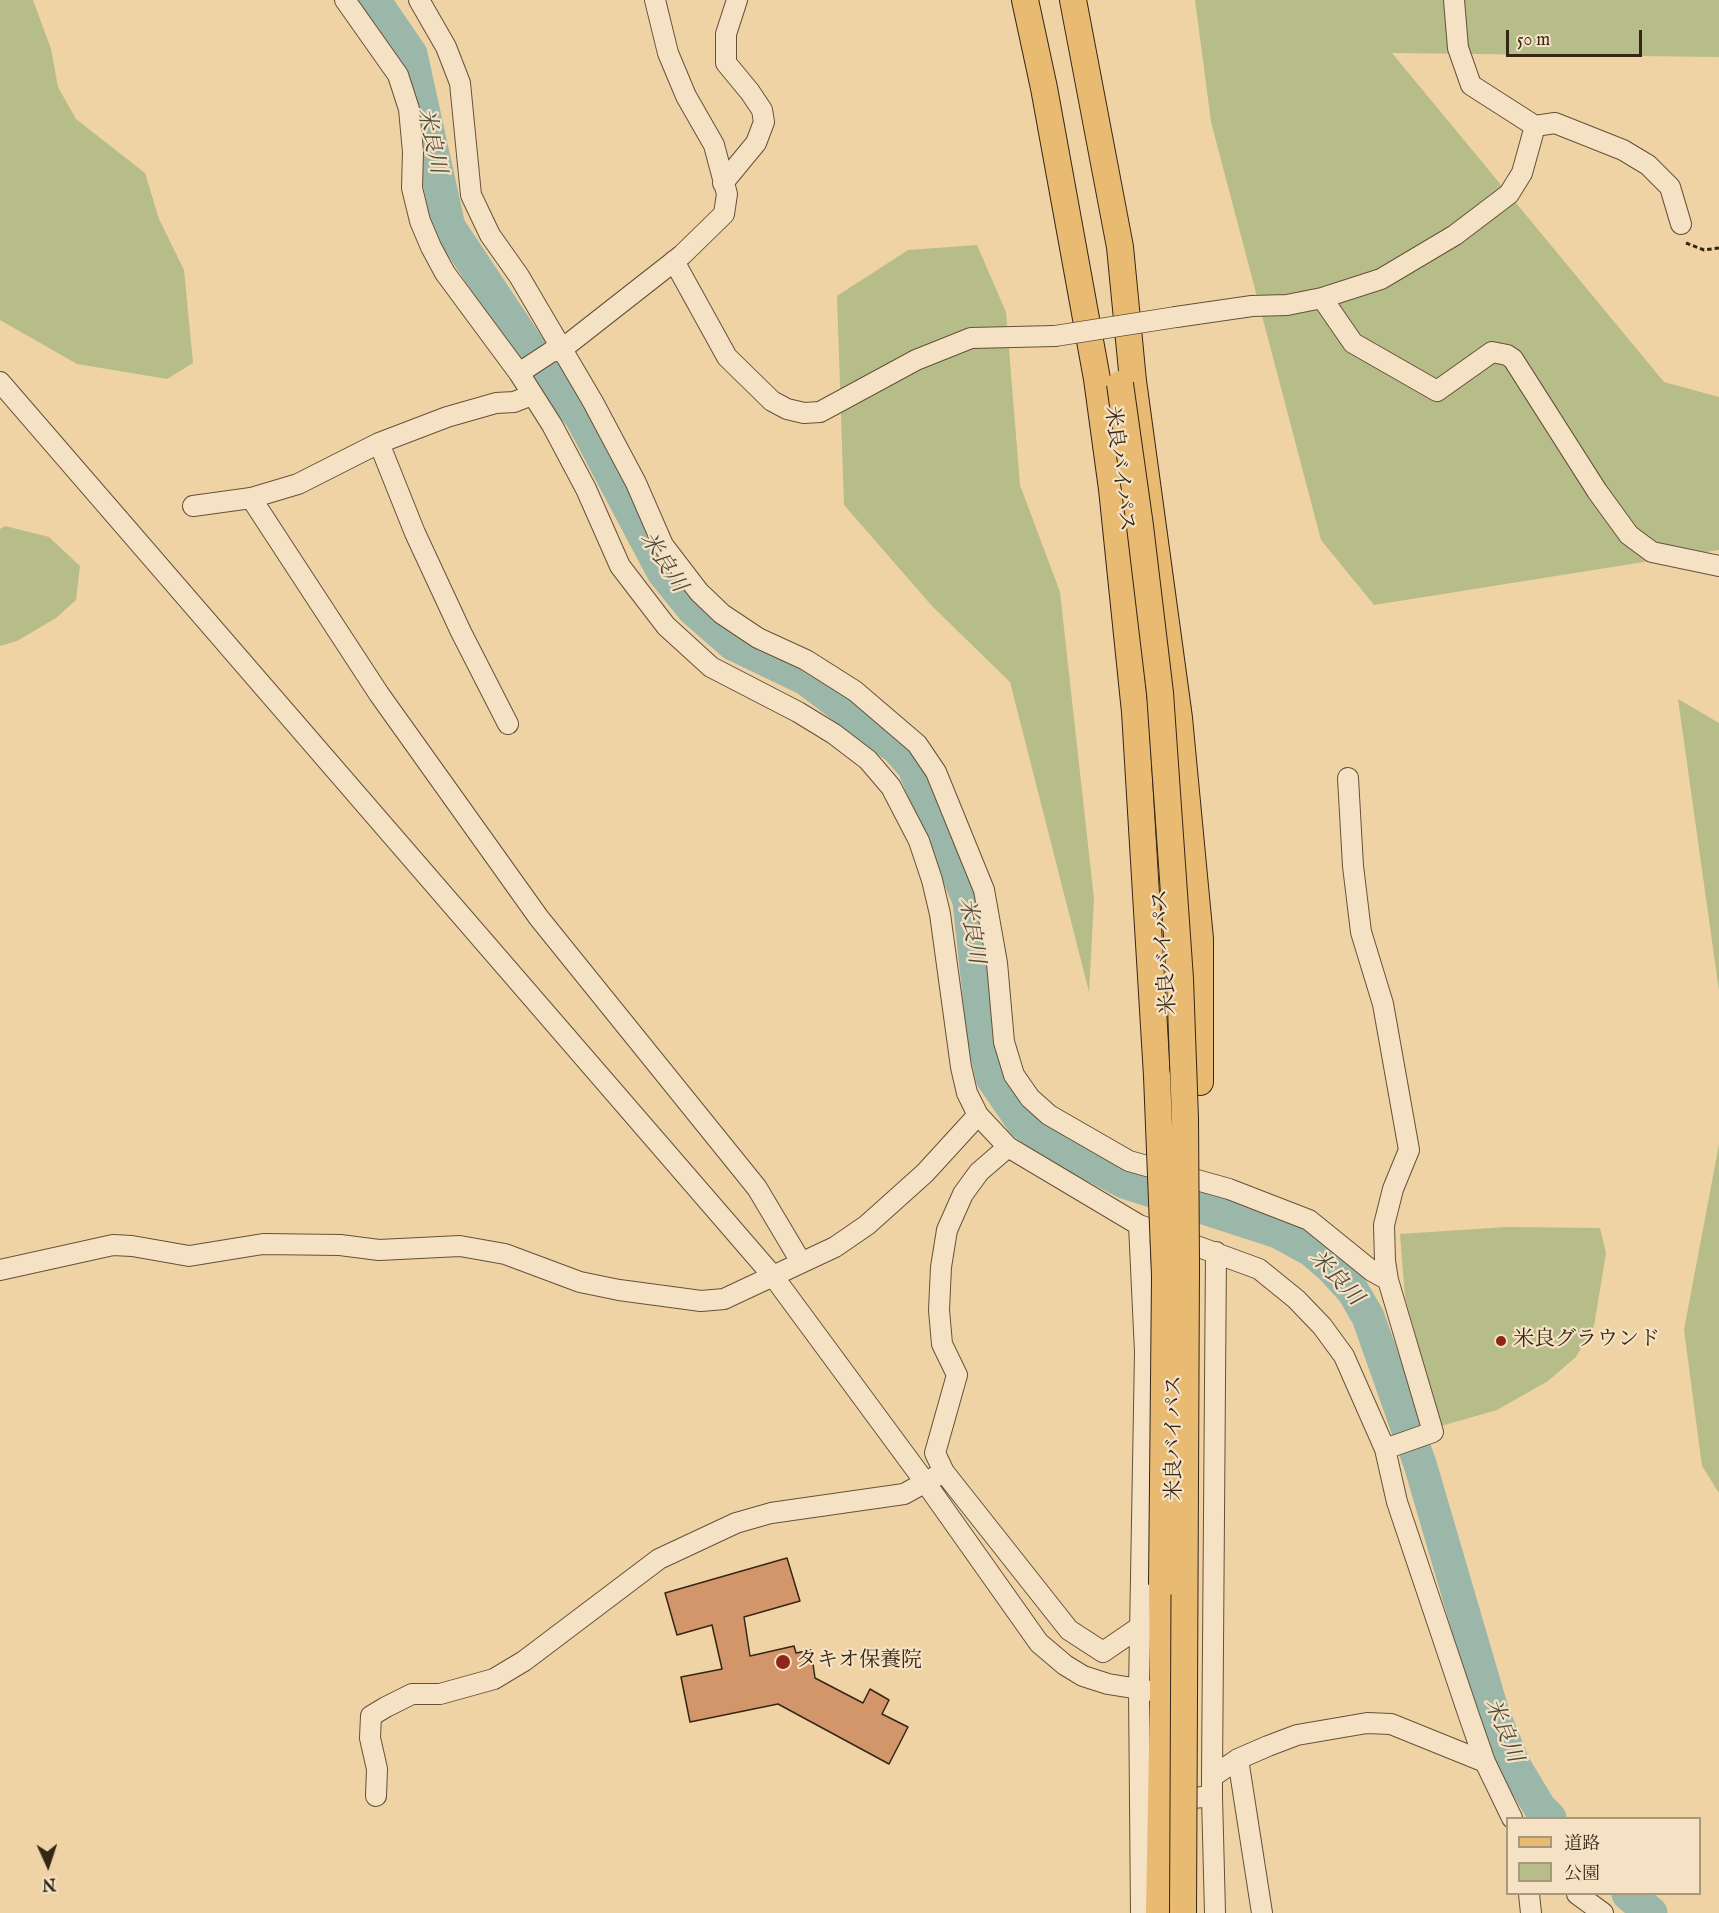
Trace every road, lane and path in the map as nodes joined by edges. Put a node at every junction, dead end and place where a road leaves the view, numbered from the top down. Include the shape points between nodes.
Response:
1 (345, 0) edge
2 (419, 0) edge
3 (655, 0) edge
4 (737, 0) edge
5 (1025, 0) edge
6 (1040, 0) edge
7 (1058, 0) edge
8 (1073, 0) edge
9 (1454, 0) edge
10 (1535, 126) junction
11 (723, 183) junction
12 (1681, 225) joint
13 (1719, 248) edge
14 (674, 261) junction
15 (1322, 298) junction
16 (557, 350) junction
17 (522, 371) junction
18 (0, 382) edge
19 (1114, 384) junction
20 (532, 395) junction
21 (379, 443) junction
22 (251, 498) junction
23 (193, 506) dead end
24 (1719, 566) edge
25 (508, 724) dead end
26 (1348, 778) dead end
27 (978, 1114) junction
28 (1008, 1147) junction
29 (1139, 1225) junction
30 (1216, 1252) junction
31 (801, 1262) junction
32 (0, 1270) edge
33 (773, 1276) junction
34 (1388, 1280) junction
35 (1389, 1448) junction
36 (944, 1472) junction
37 (925, 1482) junction
38 (1141, 1626) junction
39 (1151, 1692) junction
40 (1193, 1695) junction
41 (1238, 1759) junction
42 (1485, 1762) junction
43 (1206, 1790) junction
44 (376, 1796) dead end
45 (1512, 1817) edge
46 (1529, 1895) edge
47 (1580, 1895) edge
48 (1141, 1913) edge
49 (1159, 1913) edge
50 (1173, 1913) edge
51 (1183, 1913) edge
52 (1194, 1913) edge
53 (1215, 1913) edge
54 (1263, 1913) edge
55 (1531, 1913) edge
56 (1603, 1913) edge

1 - 17 street via 398,75 409,109 412,188 431,247 445,273
2 - 16 street via 446,47 460,83 471,195
3 - 11 street via 668,53 686,96 714,145
4 - 11 street via 726,34 726,63 762,110 764,122 756,143
5 - 39 main road, bridge via 1097,379 1135,712 1158,1077 1165,1276 1162,1585
6 - 19 main road, 米良バイパス
7 - 19 main road, 米良バイパス via 1101,223
8 - 40 main road via 1120,247 1133,381 1179,718 1200,939
9 - 10 street via 1458,48 1471,85
10 - 12 street via 1555,123 1623,150 1648,165 1670,187
10 - 15 street via 1522,172 1509,194 1455,235 1381,279
11 - 14 street via 727,194 724,214
12 - 13 path via 1687,243 1704,249
14 - 15 street, bridge via 727,357 772,401 804,413 820,412 916,360 971,338 1055,336
14 - 16 street
15 - 24 street via 1353,343 1437,391 1492,352 1513,359 1629,536 1652,552
16 - 17 street
16 - 34 street via 636,483 663,545 699,592 735,624 806,660 855,691 929,759 984,890 997,963 1004,1042 1014,1075 1030,1098 1049,1115 1129,1161 1229,1189 1309,1220
17 - 20 street
18 - 33 street
19 - 50 main road, 米良バイパス via 1148,700 1174,1077
19 - 51 main road, 米良バイパス, bridge via 1140,526 1160,693 1180,979 1186,1253
20 - 21 street via 447,417
20 - 27 street via 570,458 620,566 666,626 711,667 834,734 868,760 891,787 919,841 932,880 961,1067 967,1093
21 - 22 street via 298,484
21 - 25 street via 419,543
22 - 23 street
22 - 31 street via 379,694 525,898 758,1188
26 - 34 street via 1361,932 1383,1004 1409,1150 1384,1225
27 - 28 street
27 - 31 street via 896,1202 835,1247
28 - 29 street
28 - 36 street via 979,1172 963,1194 943,1248 940,1332 957,1375 935,1453
29 - 30 street
29 - 38 street via 1145,1352
30 - 35 street via 1259,1269 1322,1326 1344,1356
30 - 43 street
31 - 33 street
32 - 33 street via 113,1245 189,1256 263,1244 380,1250 460,1246 505,1254 580,1282 684,1299 724,1299
33 - 37 street
34 - 35 street via 1433,1432
35 - 42 street via 1397,1502
36 - 37 street
36 - 38 street via 1069,1630 1103,1652
37 - 39 street via 1028,1630 1051,1655 1083,1676
37 - 44 street via 904,1494 771,1513 736,1523 659,1560 533,1655 494,1679 440,1694 412,1694 386,1707 371,1716
38 - 39 street
39 - 40 street
39 - 48 street
39 - 49 main road
40 - 43 main road
41 - 42 street via 1297,1735 1367,1723 1391,1724
41 - 43 street
41 - 54 street
42 - 45 street
43 - 52 main road
43 - 53 street
46 - 55 street
47 - 56 street

